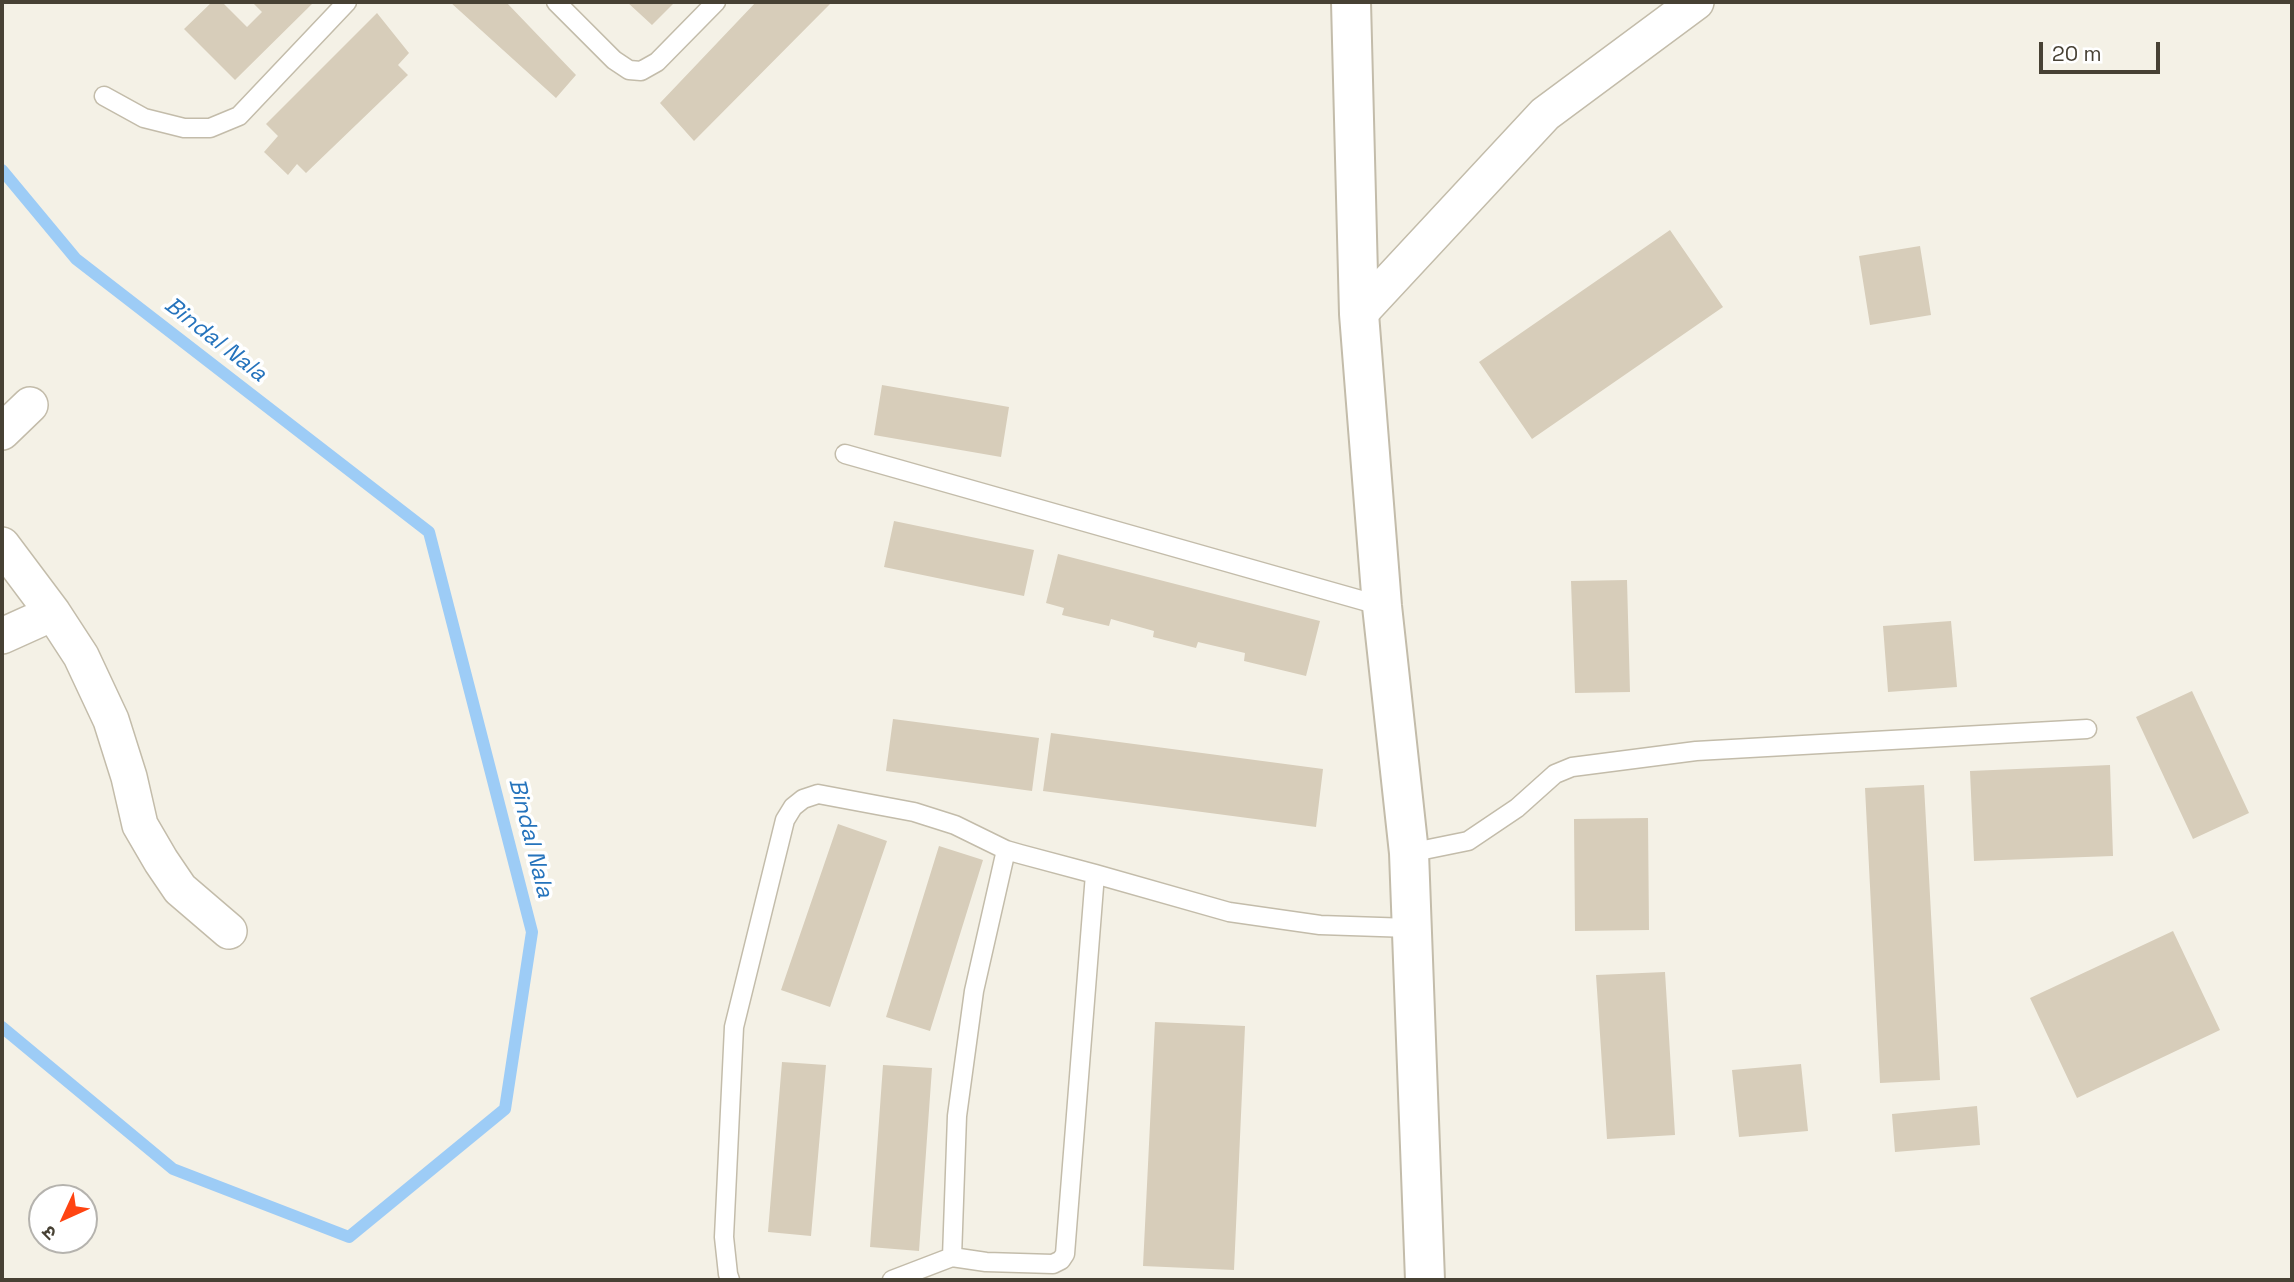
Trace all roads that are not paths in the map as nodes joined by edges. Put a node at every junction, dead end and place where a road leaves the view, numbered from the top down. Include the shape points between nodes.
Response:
1 (346, 2) edge
2 (556, 2) edge
3 (716, 2) edge
4 (1351, 2) edge
5 (1696, 2) edge
6 (104, 96) dead end
7 (1359, 314) junction
8 (30, 405) dead end
9 (2, 432) edge
10 (845, 454) dead end
11 (2, 545) edge
12 (1381, 606) junction
13 (53, 613) junction
14 (2, 636) edge
15 (2087, 729) dead end
16 (1006, 850) junction
17 (1409, 853) junction
18 (1095, 874) junction
19 (1410, 928) junction
20 (229, 931) dead end
21 (952, 1257) junction
22 (730, 1280) edge
23 (892, 1280) edge
24 (1425, 1280) edge

1 - 6 lane via 239,116 210,128 184,128 144,117
2 - 3 lane via 614,60 629,70 641,71 657,62
4 - 7 street
5 - 7 street via 1545,114
7 - 12 street
8 - 9 street
10 - 12 lane
11 - 13 street
12 - 17 street
13 - 14 street
13 - 20 street via 81,656 111,720 140,825 180,889
15 - 17 lane via 1696,751 1572,767 1555,774 1517,808 1468,841
16 - 18 lane
16 - 21 lane via 974,990 957,1116
16 - 22 lane via 955,825 914,812 818,794 793,807 785,820 734,1027 723,1237
17 - 19 street
18 - 19 lane via 1229,912 1320,925
18 - 21 lane via 1065,1254 1053,1264
19 - 24 street
21 - 23 lane

